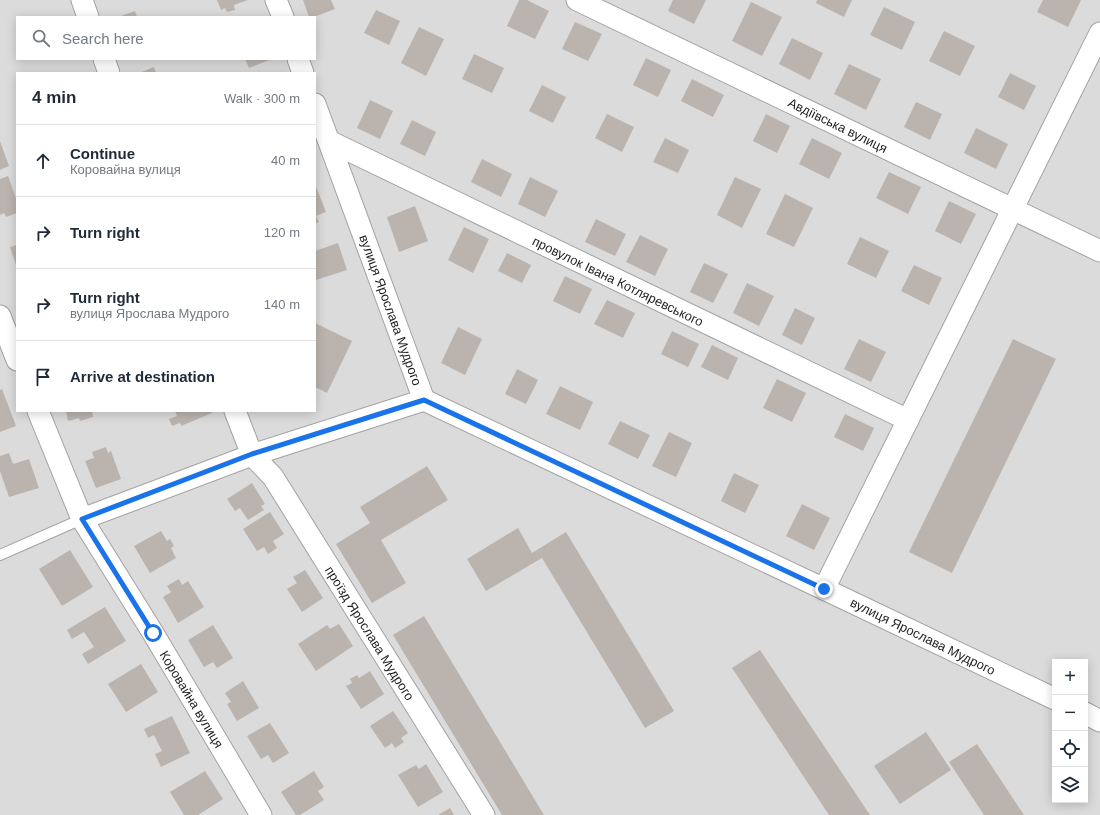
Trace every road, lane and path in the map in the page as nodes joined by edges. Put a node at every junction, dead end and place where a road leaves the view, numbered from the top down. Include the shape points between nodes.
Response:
1 (82, 0) edge
2 (276, 0) edge
3 (577, 0) edge
4 (88, 16) edge
5 (283, 16) edge
6 (1100, 33) edge
7 (104, 60) edge
8 (298, 60) edge
9 (109, 72) edge
10 (303, 72) edge
11 (316, 107) edge
12 (329, 141) junction
13 (1013, 209) junction
14 (1100, 251) edge
15 (0, 316) edge
16 (16, 357) edge
17 (424, 400) junction
18 (38, 412) edge
19 (235, 412) edge
20 (908, 420) junction
21 (252, 454) junction
22 (82, 519) junction
23 (0, 555) edge
24 (824, 589) junction
25 (1052, 698) edge
26 (1088, 715) edge
27 (1100, 721) edge
28 (261, 815) edge
29 (484, 815) edge

1 - 4 street
2 - 5 street
3 - 13 street, Авдіївська вулиця
6 - 13 street
7 - 9 street
8 - 10 street
11 - 12 street, вулиця Ярослава Мудрого
12 - 17 street, вулиця Ярослава Мудрого
12 - 20 street, провулок Івана Котляревського
13 - 14 street, Авдіївська вулиця
13 - 20 street
15 - 16 street
17 - 21 street
17 - 24 street, вулиця Ярослава Мудрого
18 - 22 street, Коровайна вулиця
19 - 21 street
20 - 24 street
21 - 22 street
21 - 29 street, проїзд Ярослава Мудрого via 273,477
22 - 23 lane
22 - 28 street, Коровайна вулиця
24 - 25 street, вулиця Ярослава Мудрого
26 - 27 street

